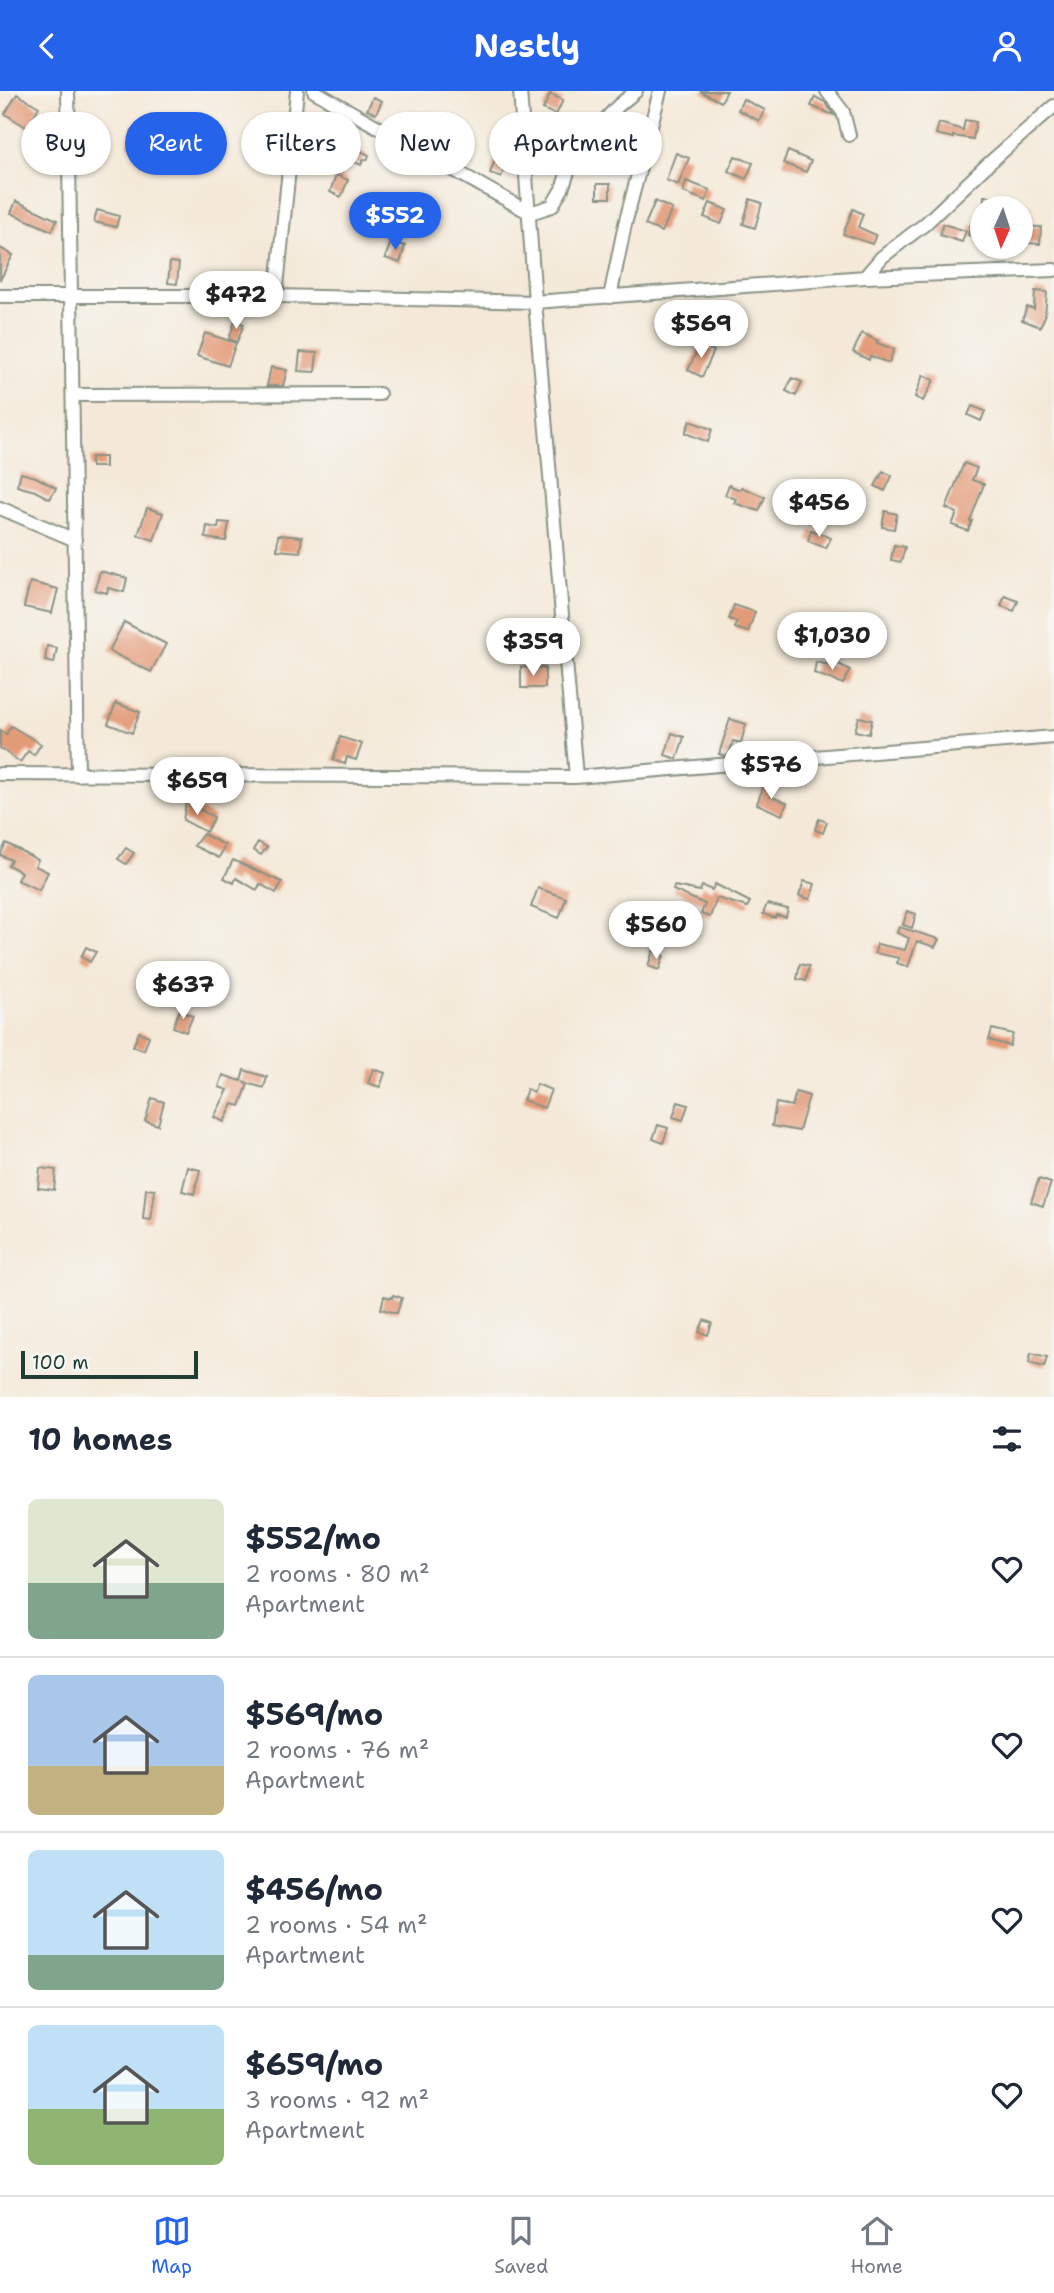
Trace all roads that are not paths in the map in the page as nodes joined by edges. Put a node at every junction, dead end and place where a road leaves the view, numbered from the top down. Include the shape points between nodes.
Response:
1 (68, 91) edge
2 (297, 91) edge
3 (314, 91) edge
4 (520, 91) edge
5 (636, 91) edge
6 (660, 91) edge
7 (827, 91) edge
8 (1054, 106) edge
9 (849, 135) dead end
10 (530, 213) junction
11 (1054, 270) edge
12 (864, 277) junction
13 (0, 296) edge
14 (71, 296) junction
15 (276, 296) junction
16 (610, 296) junction
17 (535, 302) junction
18 (379, 394) dead end
19 (72, 395) junction
20 (0, 508) edge
21 (75, 540) junction
22 (1054, 737) edge
23 (0, 774) edge
24 (78, 775) junction
25 (576, 777) junction

1 - 14 street
2 - 15 street
3 - 10 street
4 - 10 street
5 - 10 street via 575,152 552,206
6 - 16 street
7 - 9 street via 843,112
8 - 12 street
10 - 17 street
11 - 12 street
12 - 16 street
13 - 14 street
14 - 15 street
14 - 19 street
15 - 17 street
16 - 17 street
17 - 25 street
18 - 19 street
19 - 21 street
20 - 21 street
21 - 24 street
22 - 25 street
23 - 24 street
24 - 25 street

